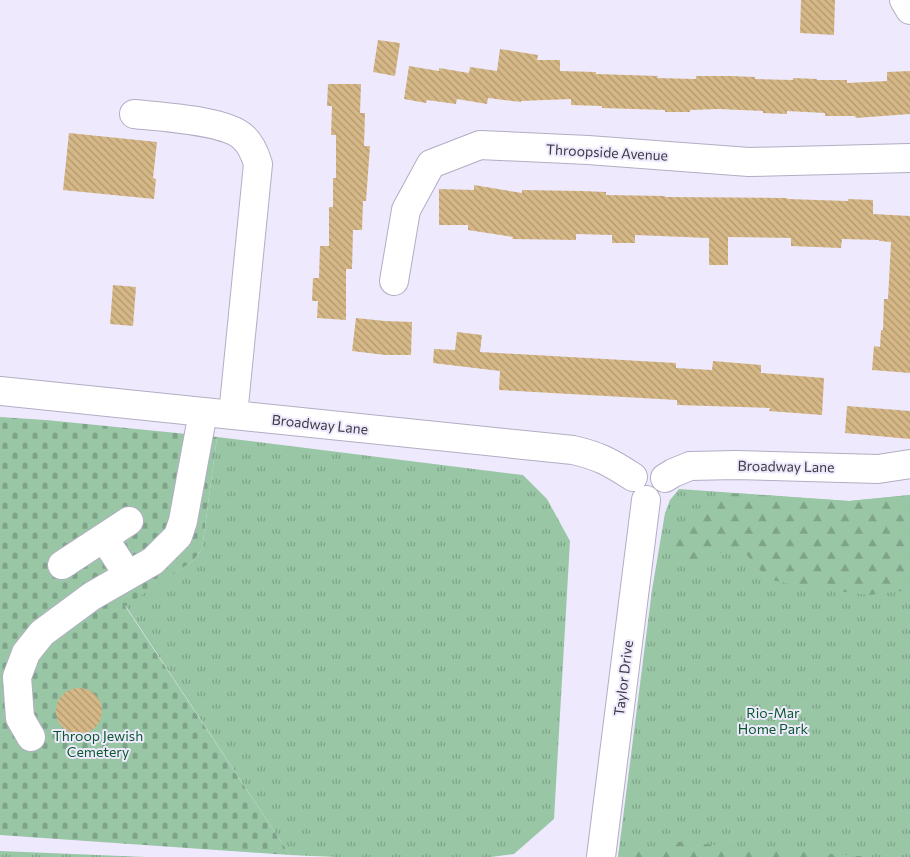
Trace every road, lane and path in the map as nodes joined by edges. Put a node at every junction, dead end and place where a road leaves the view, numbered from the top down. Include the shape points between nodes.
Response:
1 (904, 0) edge
2 (910, 10) edge
3 (134, 114) dead end
4 (910, 158) edge
5 (394, 281) dead end
6 (0, 391) edge
7 (203, 412) junction
8 (233, 416) junction
9 (910, 464) edge
10 (639, 488) junction
11 (129, 521) dead end
12 (104, 538) junction
13 (62, 565) dead end
14 (128, 575) junction
15 (31, 737) dead end
16 (601, 857) edge

1 - 2 street
3 - 8 street via 224,126 244,137 254,150 258,164
4 - 5 street, Throopside Avenue via 749,162 480,146 432,164 406,210
6 - 7 street, Broadway Lane
7 - 8 street, Broadway Lane
7 - 14 street via 178,536 153,561
8 - 10 street, Broadway Lane via 573,450 594,454 612,463
9 - 10 street, Broadway Lane via 878,469 690,466 665,478 664,490 657,498
10 - 16 street, Taylor Drive
11 - 12 street
12 - 13 street
12 - 14 street
14 - 15 street via 92,596 42,633 26,653 17,677 20,718

